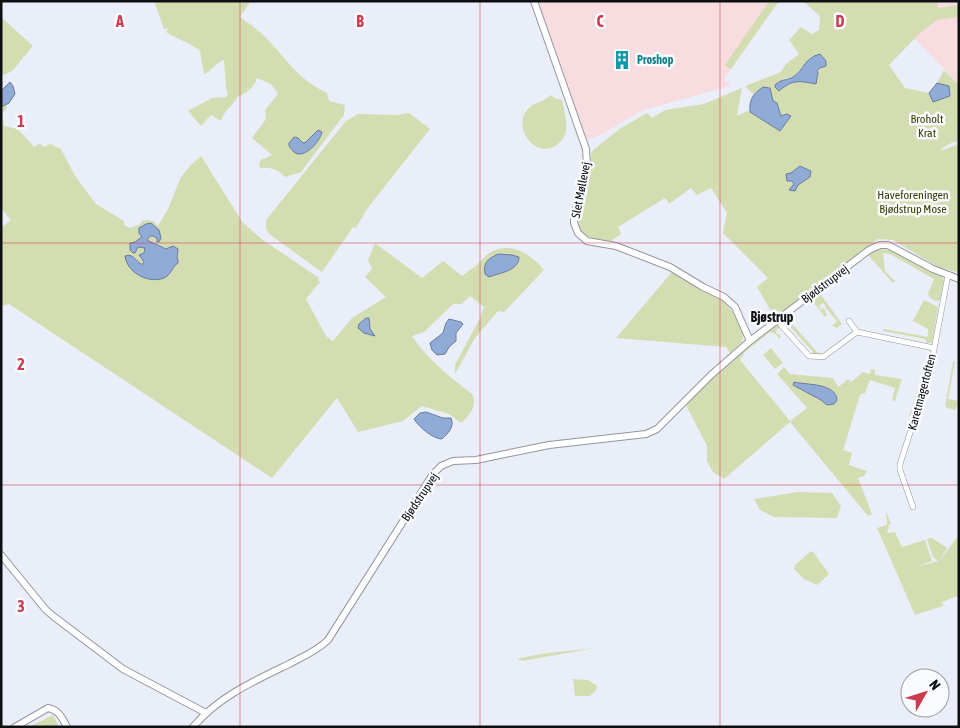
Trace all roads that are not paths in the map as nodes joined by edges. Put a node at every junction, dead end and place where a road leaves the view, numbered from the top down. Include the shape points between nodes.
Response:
1 (534, 1) edge
2 (948, 275) junction
3 (959, 279) edge
4 (849, 321) dead end
5 (781, 325) dead end
6 (857, 332) junction
7 (750, 341) junction
8 (934, 348) junction
9 (913, 507) dead end
10 (1, 555) edge
11 (206, 713) junction
12 (15, 727) edge
13 (67, 727) edge
14 (193, 727) edge

1 - 7 street, Slet Møllevej via 586,149 588,166 574,217 578,232 587,241 616,246 670,267 724,297 735,308
2 - 3 street, Bjødstrupvej
2 - 7 street, Bjødstrupvej via 894,247 880,245 869,250
2 - 8 street, Karetmagertoften
4 - 6 street
5 - 6 street via 809,356 823,357
6 - 8 street
7 - 11 street, Bjødstrupvej via 652,432 549,445 476,460 453,461 441,466 328,640 312,652 233,692
8 - 9 street, Karetmagertoften via 900,464
10 - 11 street via 46,610 75,634 123,669
11 - 14 street, Bjødstrupvej
12 - 13 street via 48,708 57,711

